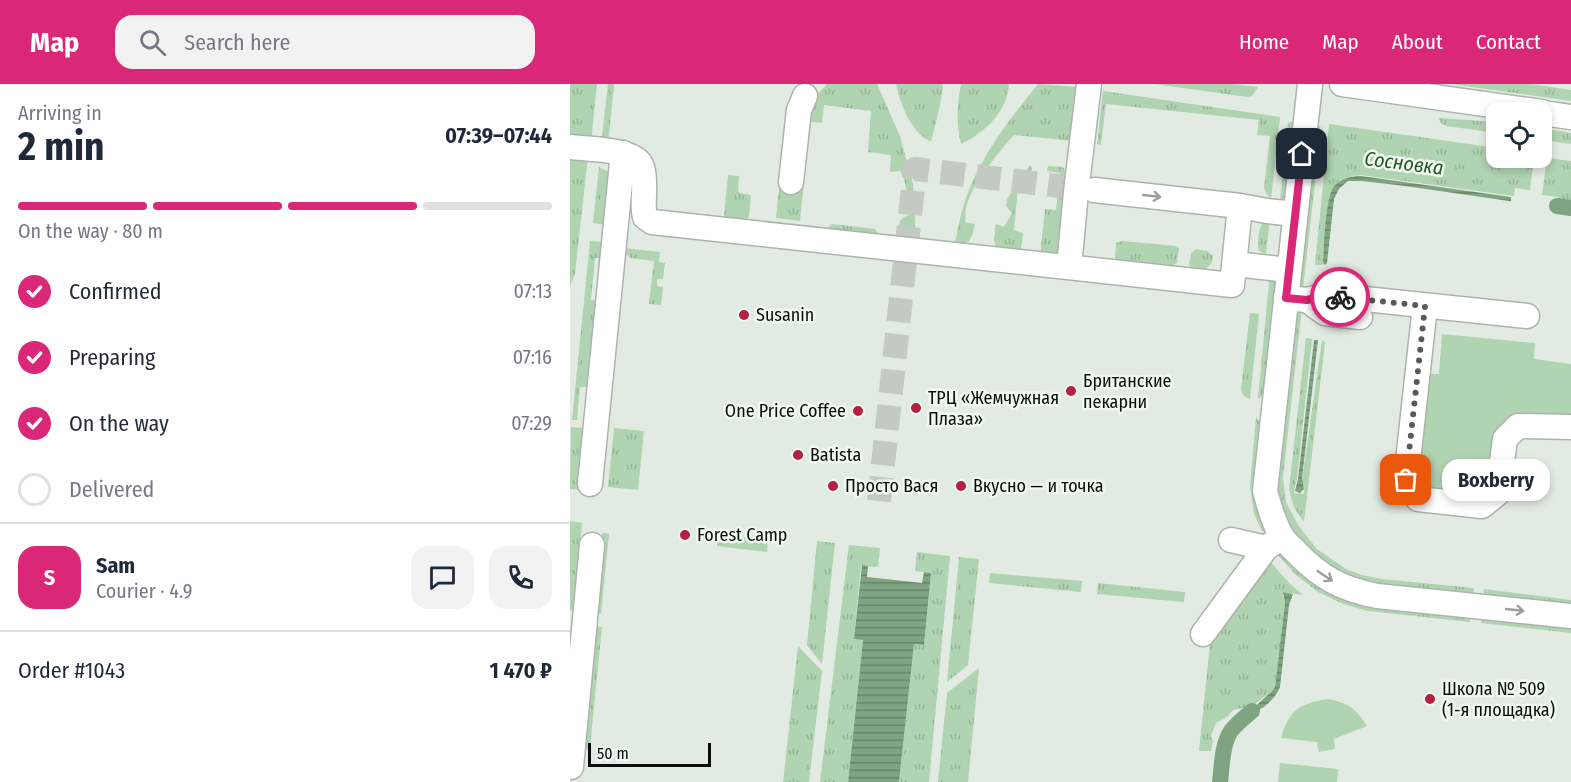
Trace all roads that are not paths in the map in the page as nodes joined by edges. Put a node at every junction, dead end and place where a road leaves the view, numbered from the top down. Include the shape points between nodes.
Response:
1 (1089, 84) edge
2 (1310, 84) edge
3 (1342, 84) edge
4 (806, 93) edge
5 (1486, 104) edge
6 (1552, 114) edge
7 (1571, 117) edge
8 (570, 147) edge
9 (623, 153) junction
10 (791, 182) dead end
11 (1094, 190) tunnel mouth
12 (1240, 206) junction
13 (1295, 214) junction
14 (1235, 264) junction
15 (1068, 267) junction
16 (1289, 270) junction
17 (1296, 299) junction
18 (1425, 306) junction
19 (1527, 316) dead end
20 (1360, 317) dead end
21 (1571, 427) edge
22 (590, 484) dead end
23 (1231, 540) dead end
24 (1274, 543) junction
25 (592, 545) dead end
26 (1571, 616) edge
27 (1203, 634) dead end
28 (575, 767) edge

1 - 15 street
2 - 13 street
3 - 5 street
4 - 10 street via 799,110
6 - 7 street
8 - 9 street
9 - 15 street via 641,164 645,188 642,208 652,222
9 - 22 street
11 -> 12 street
12 - 13 street
12 - 14 street
13 - 16 street
14 - 15 street via 1232,285
14 - 16 street
16 - 17 street
17 - 18 street via 1327,295
17 - 20 street via 1325,313
17 - 24 street via 1265,491
18 - 19 street
18 - 21 street via 1406,480 1418,499 1482,506 1498,493 1505,439 1518,426
23 - 24 street
24 -> 26 street via 1341,587 1359,593
24 - 27 street
25 - 28 street

